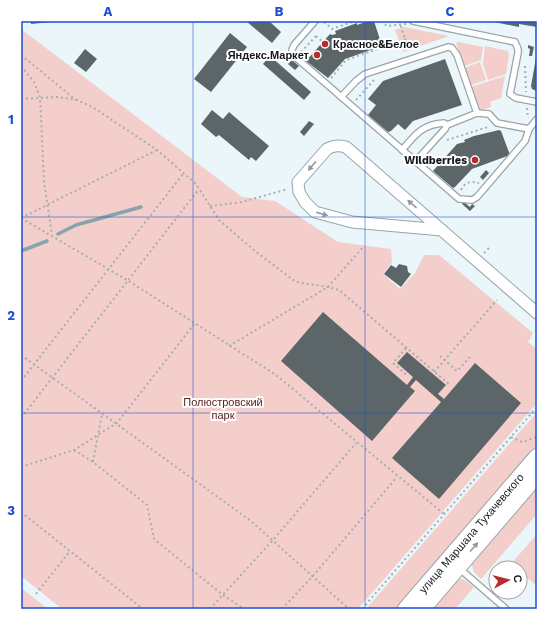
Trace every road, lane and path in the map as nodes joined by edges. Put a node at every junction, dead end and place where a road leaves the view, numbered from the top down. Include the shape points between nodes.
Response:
1 (315, 21) edge
2 (355, 21) edge
3 (381, 21) edge
4 (399, 21) edge
5 (414, 21) edge
6 (324, 22) edge
7 (401, 25) junction
8 (319, 28) dead end
9 (406, 39) junction
10 (323, 42) dead end
11 (21, 55) edge
12 (296, 57) junction
13 (412, 58) junction
14 (524, 61) dead end
15 (21, 66) edge
16 (379, 75) dead end
17 (326, 84) junction
18 (40, 97) junction
19 (341, 97) junction
20 (21, 99) edge
21 (77, 100) junction
22 (527, 100) junction
23 (537, 102) edge
24 (351, 106) junction
25 (477, 113) junction
26 (537, 119) edge
27 (446, 125) junction
28 (485, 127) dead end
29 (529, 129) junction
30 (444, 143) dead end
31 (157, 150) junction
32 (402, 150) junction
33 (415, 162) junction
34 (183, 174) junction
35 (490, 182) junction
36 (297, 186) junction
37 (199, 189) junction
38 (466, 200) junction
39 (47, 206) junction
40 (210, 206) junction
41 (21, 218) edge
42 (442, 230) junction
43 (52, 235) junction
44 (364, 246) dead end
45 (109, 270) junction
46 (127, 280) junction
47 (328, 286) junction
48 (497, 300) dead end
49 (537, 314) edge
50 (195, 323) junction
51 (229, 346) junction
52 (406, 348) junction
53 (21, 355) edge
54 (440, 356) dead end
55 (470, 357) dead end
56 (444, 360) junction
57 (33, 365) junction
58 (434, 372) junction
59 (408, 376) dead end
60 (52, 379) junction
61 (21, 382) edge
62 (450, 385) dead end
63 (537, 407) edge
64 (102, 413) junction
65 (21, 418) edge
66 (117, 424) junction
67 (98, 436) junction
68 (511, 437) junction
69 (537, 437) edge
70 (356, 443) junction
71 (74, 450) junction
72 (537, 457) edge
73 (93, 462) junction
74 (21, 467) edge
75 (537, 474) edge
76 (397, 477) junction
77 (21, 512) edge
78 (444, 514) junction
79 (273, 540) junction
80 (70, 551) junction
81 (453, 563) junction
82 (312, 577) junction
83 (36, 594) dead end
84 (223, 595) junction
85 (143, 609) edge
86 (210, 609) edge
87 (244, 609) edge
88 (282, 609) edge
89 (349, 609) edge
90 (362, 609) edge
91 (406, 609) edge
92 (422, 609) edge
93 (506, 609) edge

1 - 12 lane via 294,45 292,53
2 - 6 path via 332,29
3 - 7 path via 387,26
4 - 7 path
5 - 7 path
5 - 22 lane via 515,42 518,54 510,94
6 - 8 path
7 - 9 path
9 - 13 path
9 - 17 path via 346,60
10 - 12 path via 315,35
11 - 21 path
12 - 17 lane
13 - 19 lane via 360,77
13 - 25 lane via 443,47 452,48 457,55
14 - 22 path
15 - 18 path via 34,82
16 - 24 path
17 - 19 lane
18 - 20 path
18 - 21 path
18 - 39 path
19 - 24 lane
21 - 31 path via 101,112
22 - 23 lane
22 - 29 path
24 - 32 lane
25 - 27 lane
25 - 29 lane via 489,114 497,123
26 - 29 lane
27 - 32 lane via 438,123 420,130
27 - 33 lane
28 - 30 path
29 - 35 lane via 525,141
31 - 34 path
31 - 39 path
32 - 33 lane
33 - 38 lane via 459,199
34 - 37 path
34 - 45 path
35 - 38 lane via 478,197
35 - 38 path via 465,184 461,190
36 - 40 path via 242,202
36 -> 42 street via 305,202 316,212 352,222
42 -> 36 street via 340,145 327,149
37 - 40 path
37 - 46 path
39 - 41 path
39 - 43 path
40 - 47 path via 219,220 296,282
41 - 43 path
42 - 49 street
43 - 45 path
44 - 47 path
45 - 46 path
45 - 57 path
46 - 50 path
46 - 60 path
47 - 51 path
47 - 52 path via 339,290
48 - 56 path
50 - 51 path
50 - 66 path
51 - 70 path via 276,374
52 - 58 path
52 - 59 path via 393,363
53 - 57 path
54 - 56 path
55 - 56 path via 457,372
56 - 58 path
57 - 60 path
57 - 61 path
58 - 62 path
60 - 64 path
60 - 65 path
63 - 68 path
64 - 66 path
64 - 67 path
66 - 67 path
66 - 79 path via 251,521
67 - 71 path
67 - 73 path
68 - 69 path via 522,442
68 - 78 path
70 - 76 path
70 - 79 path
71 - 73 path
71 - 74 path
72 - 81 street, улица Маршала Тухачевского
73 - 84 path via 147,505 154,539
81 -> 75 street, улица Маршала Тухачевского
76 - 78 path
76 - 82 path
77 - 80 path
78 - 90 path
79 - 82 path
79 - 84 path
80 - 83 path
80 - 85 path
81 - 91 street, улица Маршала Тухачевского
81 - 92 street, улица Маршала Тухачевского
81 - 93 lane
82 - 88 path
82 - 89 path
84 - 86 path
84 - 87 path

